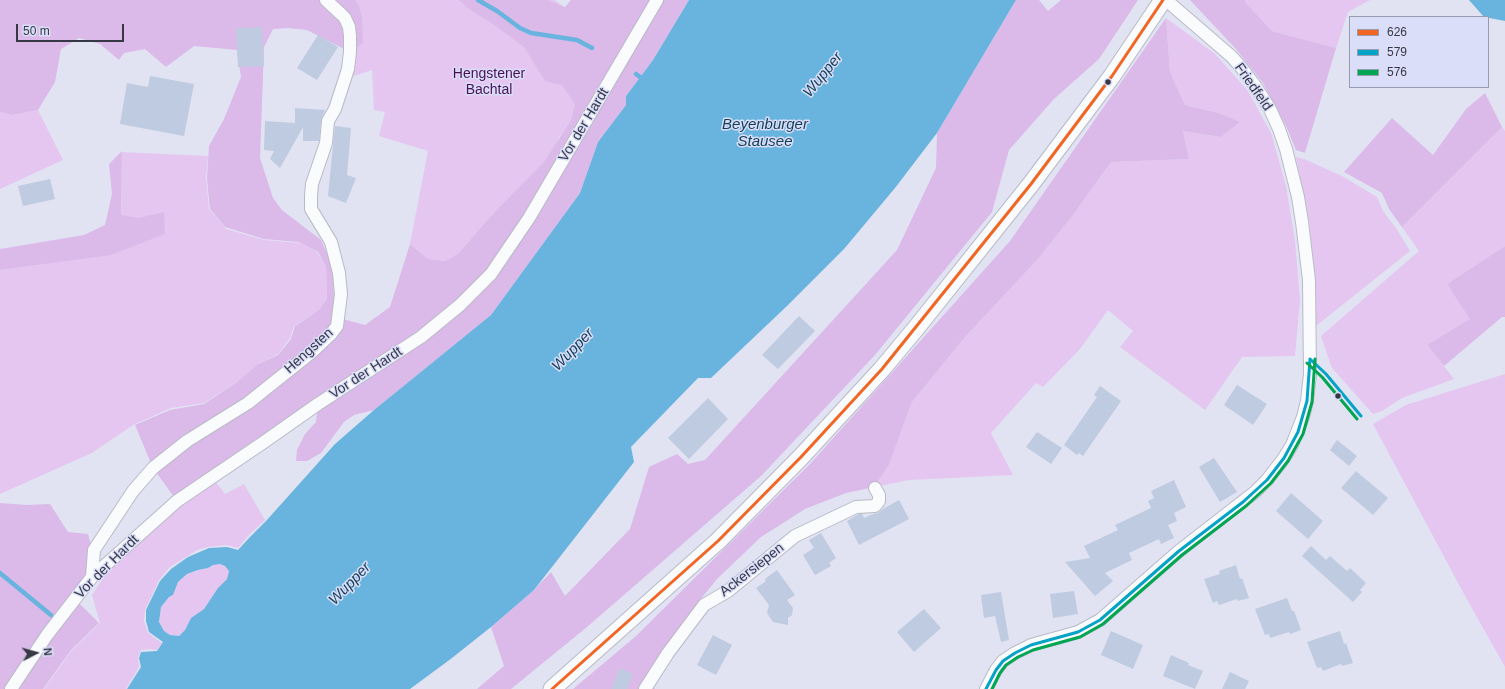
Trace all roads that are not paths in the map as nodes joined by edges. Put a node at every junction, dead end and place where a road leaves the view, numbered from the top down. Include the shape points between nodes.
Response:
1 (326, 0) edge
2 (657, 0) edge
3 (1164, 0) edge
4 (875, 488) dead end
5 (92, 578) junction
6 (11, 689) edge
7 (552, 689) edge
8 (645, 689) edge
9 (986, 689) edge

1 - 5 street, Hengsten via 345,18 350,36 344,84 328,121 326,143 312,184 311,196 311,209 331,242 339,273 341,294 337,326 313,351 248,403 187,441 153,468 133,491 94,550
2 - 5 street, Vor der Hardt via 529,218 490,274 460,305 421,337 177,500
3 - 7 main road via 1112,76 1031,184 882,369 801,457 718,541
3 - 9 street, Friedfeld via 1241,67 1270,109 1286,149 1298,197 1309,280 1310,374 1303,417 1288,451 1255,492 1179,551 1100,620 1078,632 1015,652 1003,661
4 - 8 street, Ackersiepen via 880,501 875,506 856,507 795,536 728,591 704,605
5 - 6 street, Vor der Hardt via 47,635

